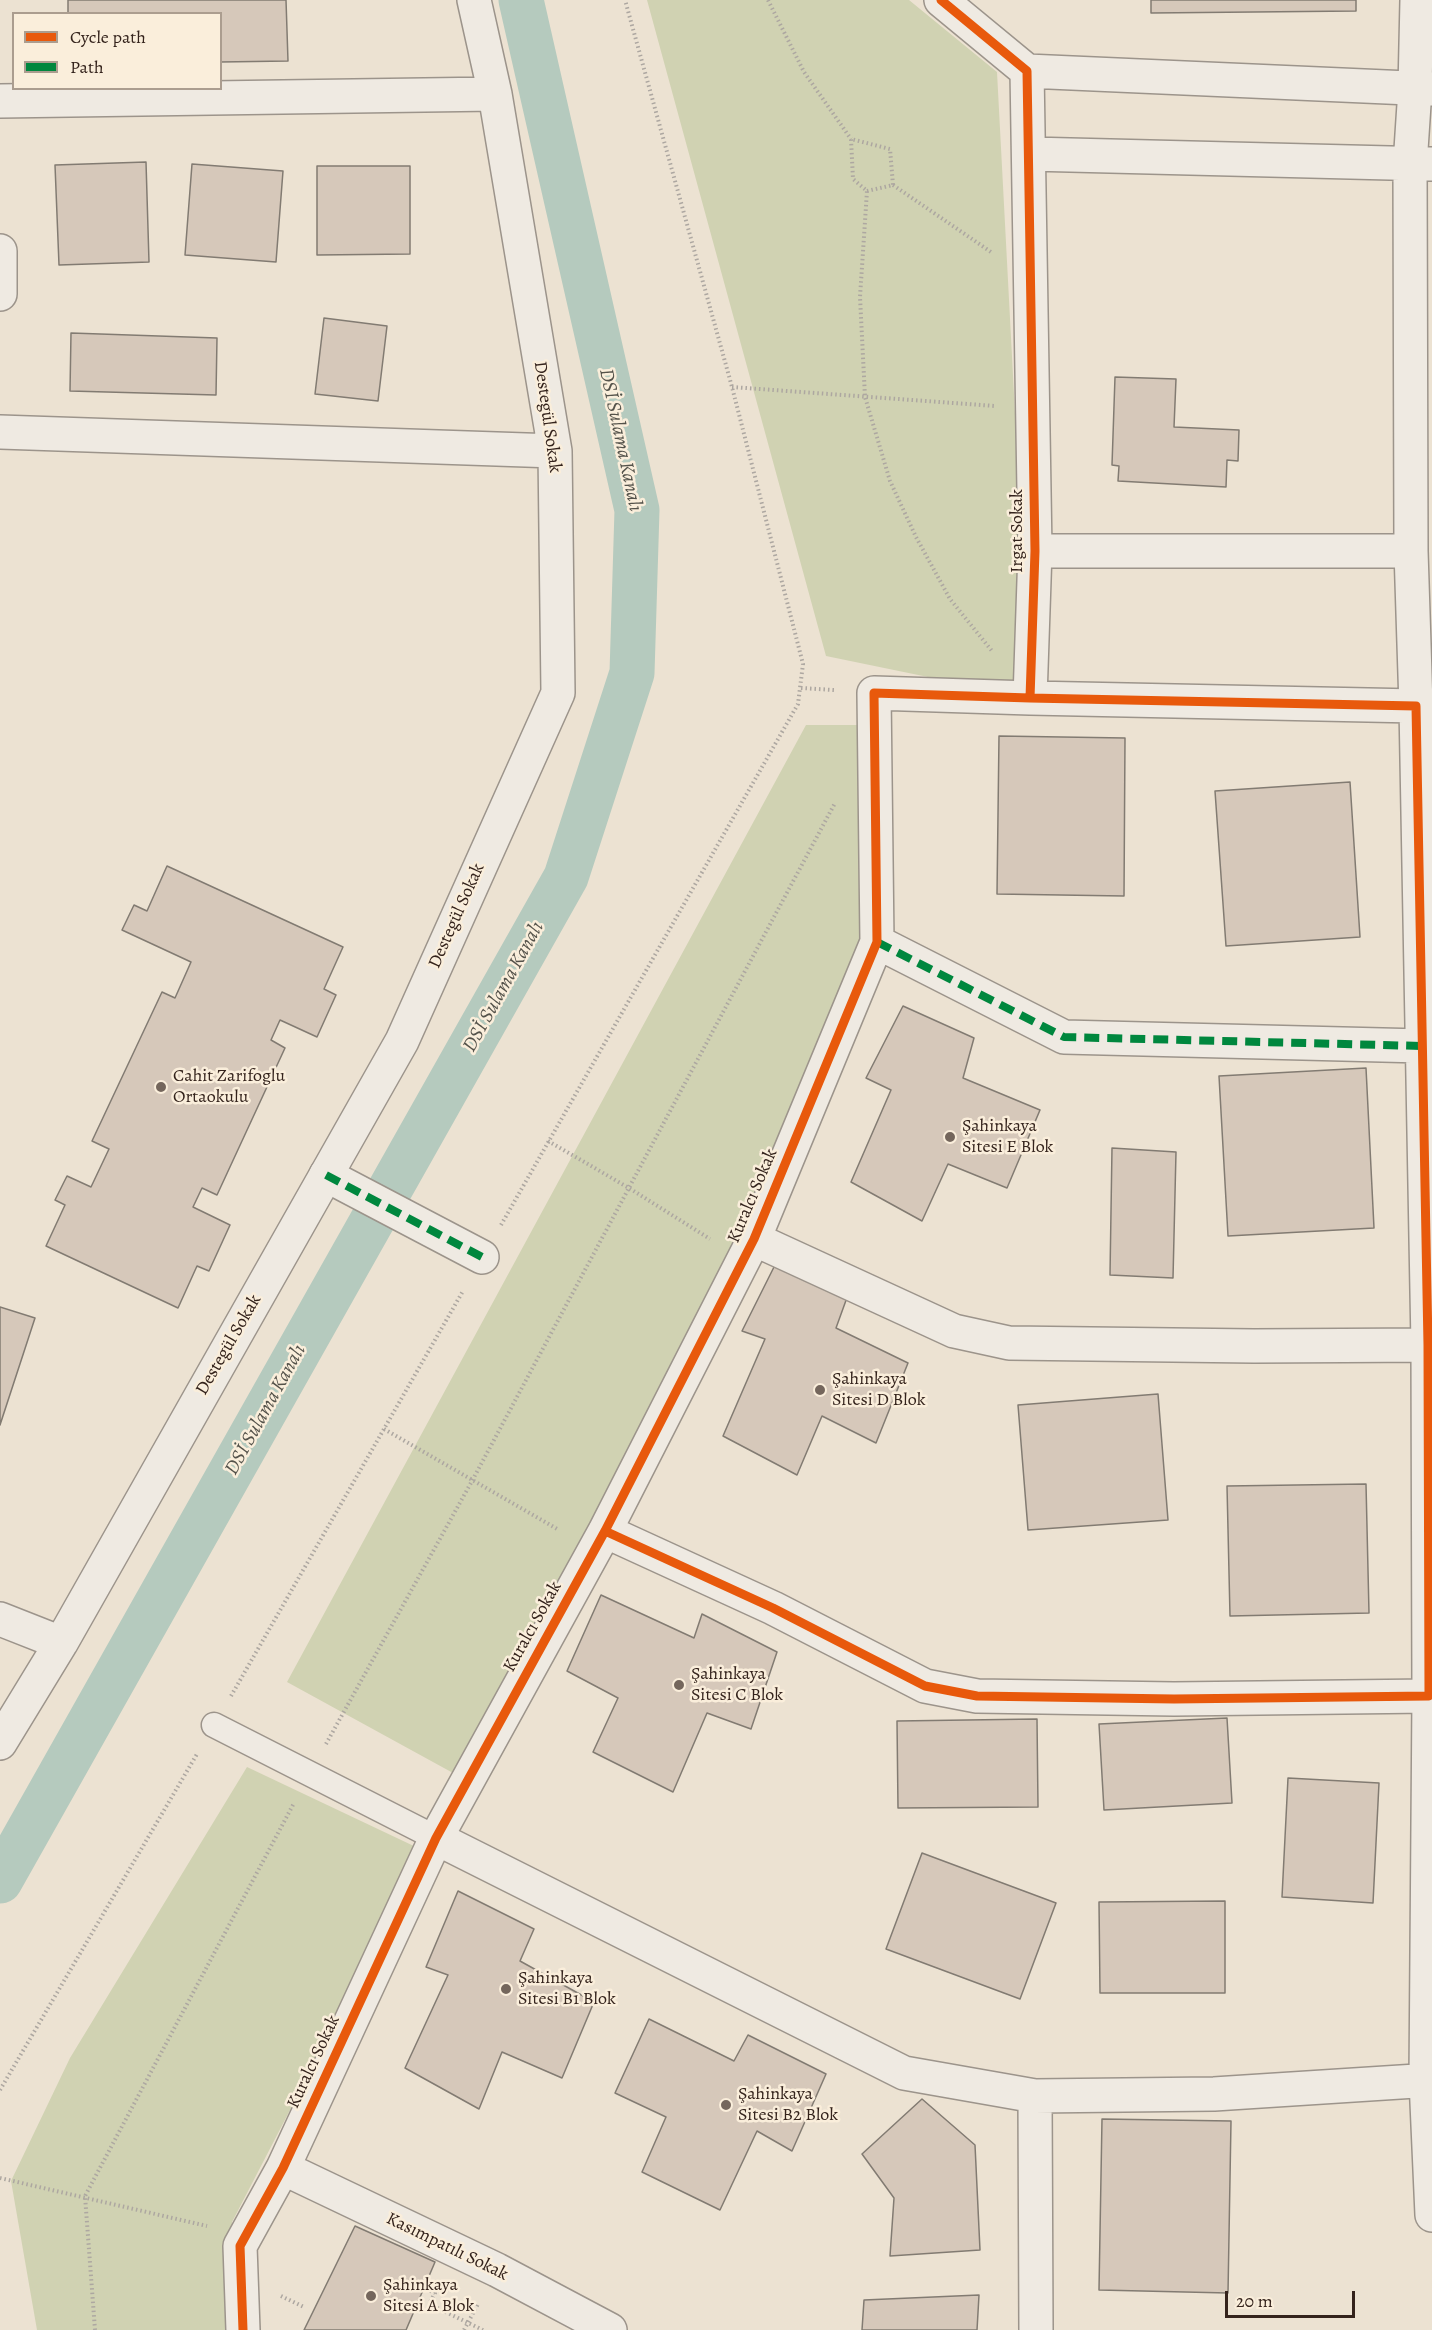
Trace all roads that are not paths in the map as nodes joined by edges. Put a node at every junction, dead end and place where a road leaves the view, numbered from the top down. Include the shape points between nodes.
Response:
1 (474, 0) edge
2 (941, 0) edge
3 (1417, 0) edge
4 (1027, 71) junction
5 (1423, 89) edge
6 (495, 94) junction
7 (0, 101) edge
8 (1030, 154) junction
9 (1421, 164) edge
10 (0, 251) edge
11 (0, 294) edge
12 (0, 432) edge
13 (555, 451) junction
14 (1035, 551) junction
15 (1412, 551) junction
16 (1030, 698) junction
17 (1424, 705) edge
18 (877, 942) junction
19 (1422, 1046) junction
20 (326, 1175) junction
21 (749, 1249) junction
22 (482, 1257) road end
23 (1430, 1345) edge
24 (599, 1541) junction
25 (0, 1619) edge
26 (61, 1643) junction
27 (1429, 1696) junction
28 (214, 1725) road end
29 (0, 1743) edge
30 (436, 1839) junction
31 (1429, 2080) edge
32 (1035, 2096) junction
33 (283, 2168) junction
34 (1432, 2215) edge
35 (243, 2330) edge
36 (610, 2330) edge
37 (1036, 2330) edge

1 - 6 street, Destegül Sokak
2 - 4 street
3 - 5 street
4 - 5 street
4 - 8 street, Irgat Sokak
5 - 9 street
6 - 7 street
6 - 13 street, Destegül Sokak
8 - 9 street
8 - 14 street, Irgat Sokak
9 - 15 street
10 - 11 street
12 - 13 street
13 - 20 street, Destegül Sokak via 558,693 402,1041
14 - 15 street
14 - 16 street, Irgat Sokak
15 - 17 street
16 - 17 street
16 - 18 street via 874,693
17 - 19 street
18 - 19 street via 1065,1037
18 - 21 street, Kuralcı Sokak
19 - 23 street
20 - 22 street
20 - 26 street, Destegül Sokak
21 - 23 street via 954,1331 1009,1343
21 - 24 street, Kuralcı Sokak
23 - 27 street
24 - 27 street via 772,1608 925,1686 977,1696
24 - 30 street, Kuralcı Sokak
25 - 26 street
26 - 29 street, Destegül Sokak
27 - 31 street
28 - 30 lane
30 - 32 street via 904,2073
30 - 33 street, Kuralcı Sokak
31 - 32 street via 1214,2094
31 - 34 street
32 - 37 street
33 - 35 street, Kuralcı Sokak via 240,2246
33 - 36 street, Kasımpatılı Sokak via 497,2270

